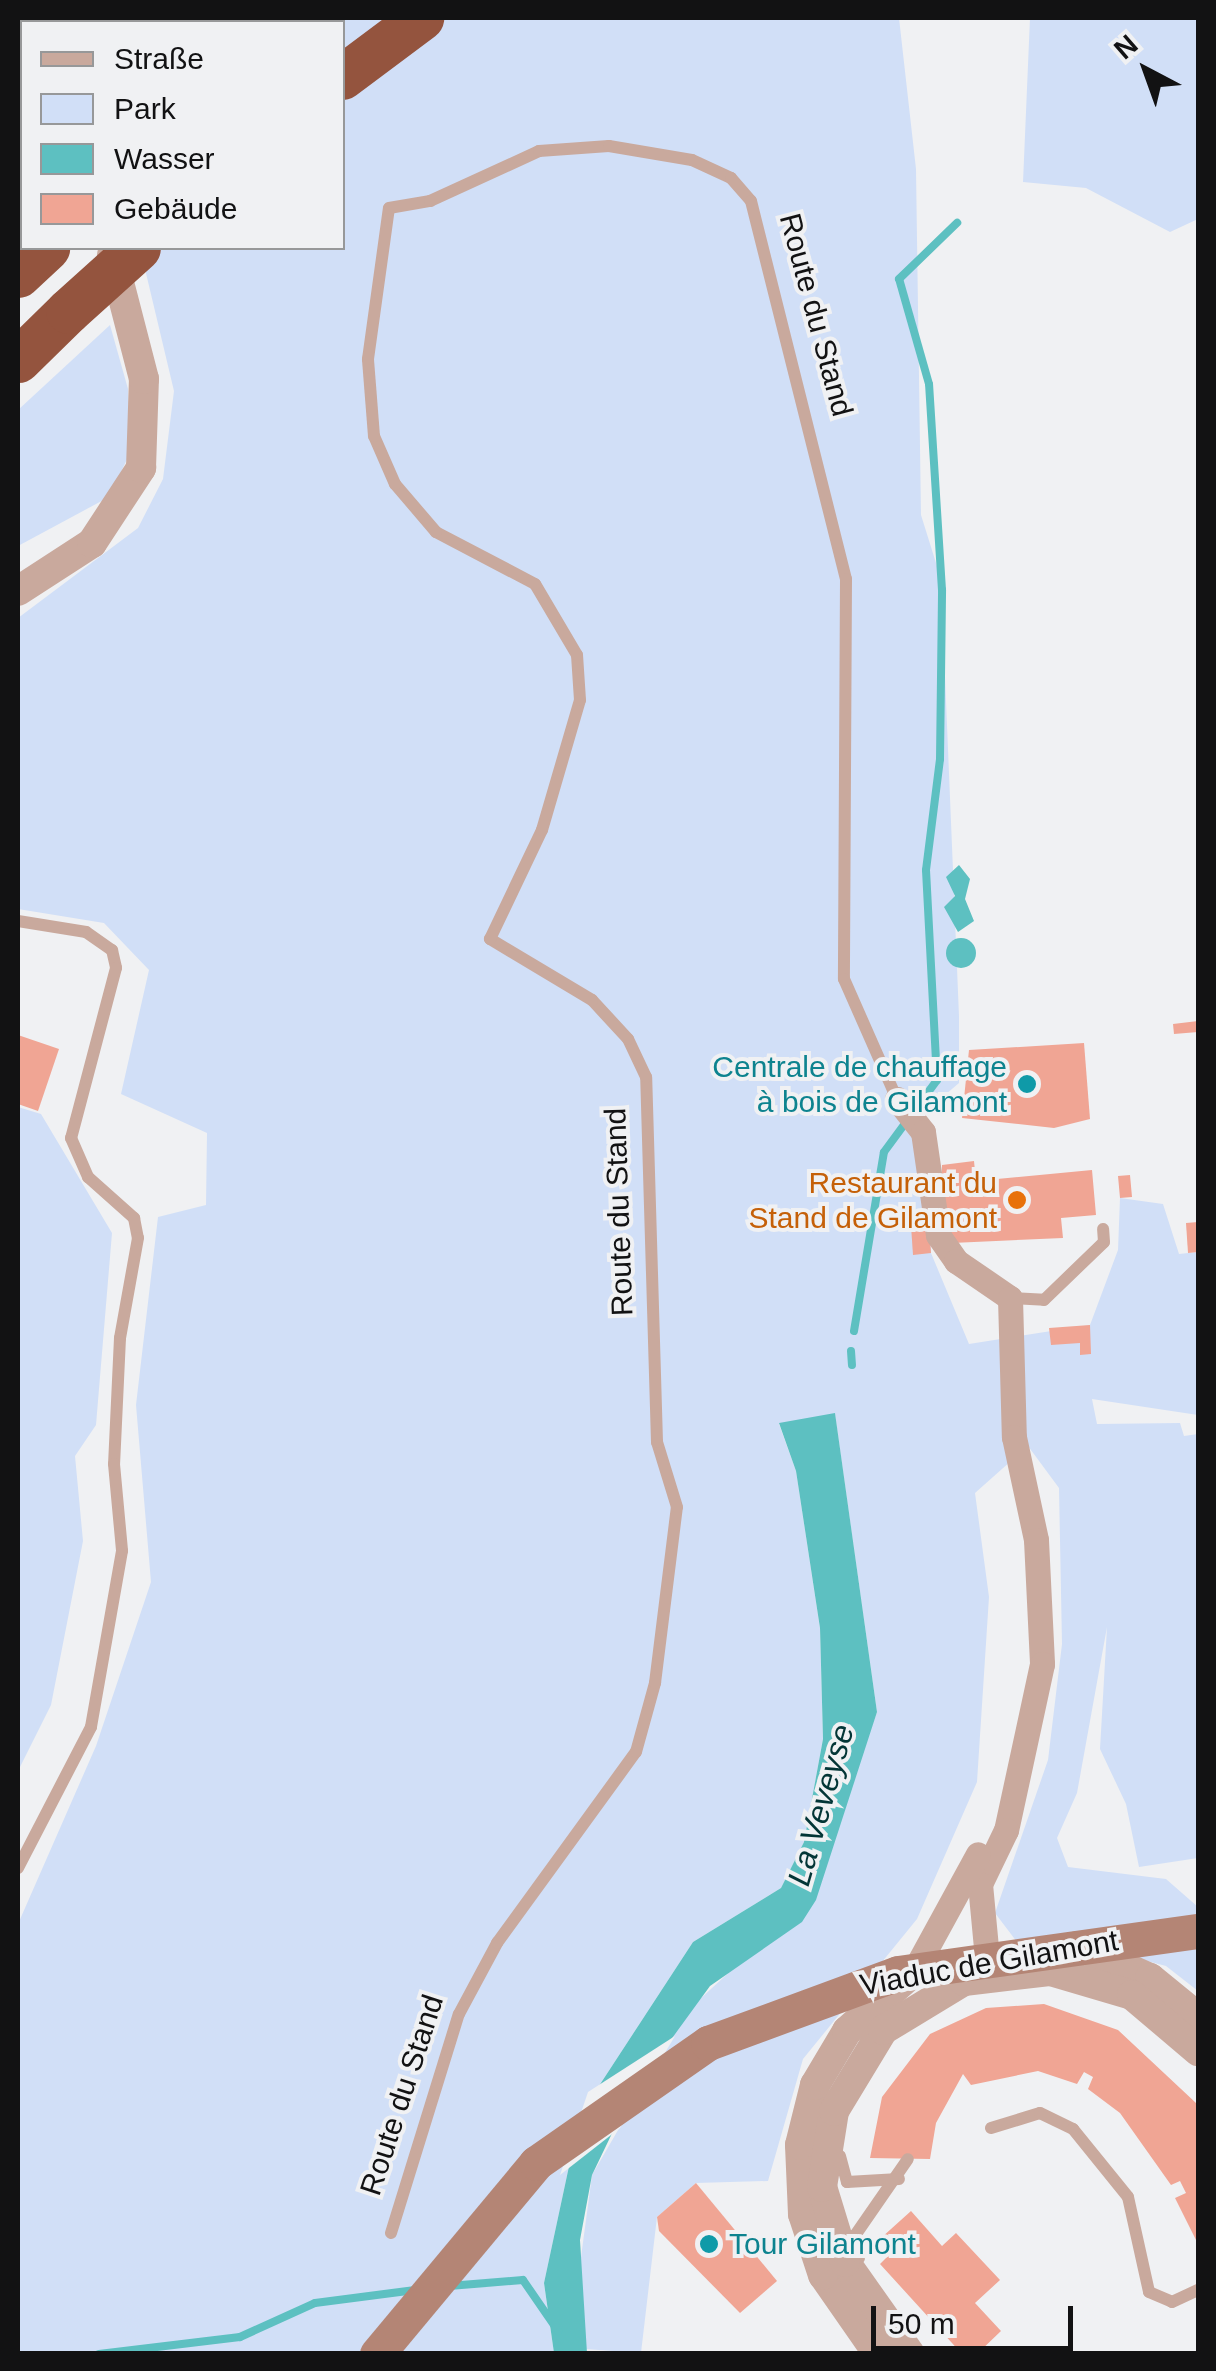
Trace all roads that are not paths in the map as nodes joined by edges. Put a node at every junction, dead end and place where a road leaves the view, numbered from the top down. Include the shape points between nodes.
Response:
1 (422, 18) edge
2 (345, 75) edge
3 (111, 250) edge
4 (136, 250) edge
5 (18, 360) edge
6 (18, 591) edge
7 (18, 920) edge
8 (904, 1108) joint
9 (1103, 1230) dead end
10 (1010, 1298) junction
11 (1011, 1797) junction
12 (18, 1868) edge
13 (1198, 1932) edge
14 (986, 1947) junction
15 (914, 1971) junction
16 (1198, 2016) edge
17 (1198, 2051) edge
18 (834, 2111) junction
19 (991, 2128) dead end
20 (908, 2159) dead end
21 (899, 2179) junction
22 (391, 2233) dead end
23 (1198, 2290) edge
24 (894, 2347) edge
25 (378, 2354) edge

1 - 2 highway
3 - 6 street via 144,380 140,468 104,530
4 - 5 highway, bridge
7 - 12 lane via 86,932 112,950 116,968 72,1138 88,1177 134,1218 138,1238 120,1338 114,1464 122,1551 90,1727
8 - 10 street, Route du Stand via 930,1155 938,1235 956,1261
8 - 22 lane, Route du Stand via 844,979 846,579 751,201 731,178 692,160 609,146 539,150 430,201 389,208 368,359 374,436 395,484 436,532 535,584 577,655 580,700 542,830 490,938 592,1000 628,1038 646,1077 657,1442 676,1507 655,1684 636,1752 497,1943 459,2014
9 - 10 lane via 1104,1242 1044,1300
10 - 11 street via 1014,1437 1042,1626
11 - 14 street via 977,1899
11 - 15 street
13 - 25 main road, Viaduc de Gilamont, bridge via 898,1972 708,2043 536,2164 454,2250
14 - 15 street
14 - 16 street via 1047,1942 1101,1952
15 - 24 street via 847,2031 815,2086 800,2146 804,2214 823,2275
17 - 18 street via 1132,1995 1051,1971 1012,1970 905,2011 864,2053
18 - 21 lane via 842,2177 857,2185
18 - 24 street via 824,2149 827,2210 852,2274
19 - 23 lane via 1040,2113 1074,2129 1128,2197 1149,2292 1172,2302
20 - 21 lane
21 - 24 lane via 855,2242

